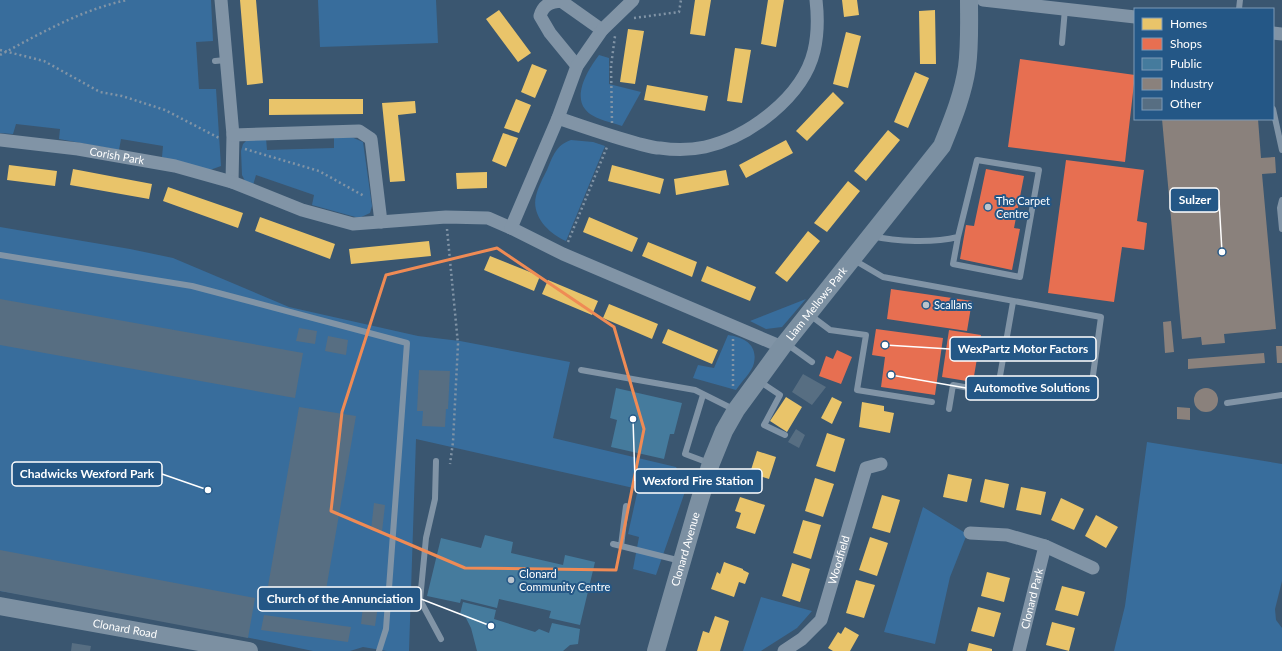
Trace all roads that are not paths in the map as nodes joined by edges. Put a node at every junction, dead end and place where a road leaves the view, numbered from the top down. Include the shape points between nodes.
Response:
1 (221, 0) edge
2 (633, 0) edge
3 (816, 0) edge
4 (969, 0) edge
5 (983, 0) edge
6 (1065, 9) junction
7 (1134, 17) edge
8 (602, 30) junction
9 (1062, 44) dead end
10 (577, 66) junction
11 (1274, 114) edge
12 (558, 118) junction
13 (0, 140) edge
14 (233, 140) junction
15 (1282, 150) edge
16 (232, 182) junction
17 (1282, 200) edge
18 (446, 217) joint
19 (381, 222) junction
20 (511, 228) junction
21 (1282, 229) edge
22 (871, 236) junction
23 (958, 237) junction
24 (0, 254) edge
25 (853, 259) junction
26 (1013, 302) junction
27 (809, 314) junction
28 (784, 345) junction
29 (812, 362) dead end
30 (580, 370) dead end
31 (759, 381) junction
32 (703, 395) junction
33 (1282, 395) edge
34 (1090, 397) dead end
35 (932, 402) dead end
36 (1226, 403) dead end
37 (949, 409) dead end
38 (736, 410) junction
39 (785, 435) dead end
40 (436, 461) dead end
41 (711, 463) junction
42 (880, 464) dead end
43 (626, 506) dead end
44 (970, 533) dead end
45 (613, 544) dead end
46 (621, 546) junction
47 (1045, 546) junction
48 (682, 561) junction
49 (1093, 568) dead end
50 (0, 606) edge
51 (441, 639) dead end
52 (249, 651) edge
53 (379, 651) edge
54 (656, 651) edge
55 (784, 651) edge
56 (1020, 651) edge

1 - 14 street via 220,60
2 - 8 street via 621,17
3 - 12 street via 817,35 814,52 806,71 796,88 770,115 738,134 705,147 658,148
4 - 22 street, Liam Mellows Park via 967,68 957,109 942,146
5 - 6 street
6 - 7 street
6 - 9 lane
8 - 10 street
8 - 10 street via 561,1 546,4 540,16 550,33
10 - 12 street
11 - 15 lane
12 - 20 street
13 - 16 street, Corish Park via 142,159
14 - 16 street
14 - 19 street via 359,131 371,139
16 - 19 street, Corish Park via 281,198 302,210 353,224
17 - 21 lane
18 - 19 street, Corish Park
18 - 20 street, Liam Mellows Park via 488,218
20 - 28 street, Liam Mellows Park via 563,254
22 - 23 lane via 886,239 945,240
22 - 25 street, Liam Mellows Park
23 - 23 lane via 977,160 1039,170 1020,277 953,264
24 - 53 lane via 192,286 407,343 386,629
25 - 26 lane via 883,278
25 - 27 street, Liam Mellows Park
26 - 34 lane via 1101,317
26 - 37 lane via 997,393 953,385
27 - 28 street, Liam Mellows Park
27 - 35 lane via 830,330 866,335 857,390
28 - 29 lane
28 - 31 street, Clonard Avenue
30 - 32 lane via 695,390
31 - 38 street, Clonard Avenue
31 - 39 lane via 780,395 764,424
32 - 38 lane
32 - 41 lane via 685,454
33 - 36 lane
38 - 41 street, Clonard Avenue
40 - 51 lane via 435,499 426,538 420,600
41 - 48 street, Clonard Avenue
42 - 55 street, Woodfield via 866,468 821,620 802,639
43 - 46 lane
44 - 47 street via 1007,534
45 - 46 lane
46 - 48 lane
47 - 49 street
47 - 56 street, Clonard Park
48 - 54 street, Clonard Avenue
50 - 52 street, Clonard Road

